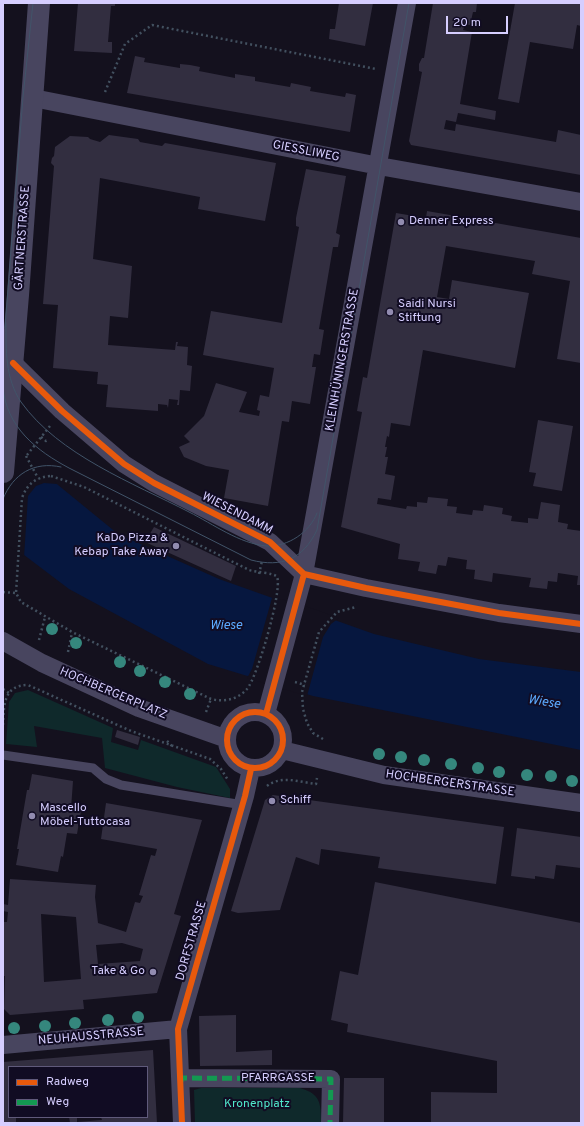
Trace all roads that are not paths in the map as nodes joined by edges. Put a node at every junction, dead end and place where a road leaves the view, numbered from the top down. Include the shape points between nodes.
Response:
1 (39, 3) edge
2 (407, 3) edge
3 (33, 98) junction
4 (379, 166) junction
5 (581, 202) edge
6 (8, 358) edge
7 (3, 472) edge
8 (304, 574) junction
9 (581, 624) edge
10 (3, 641) edge
11 (268, 708) junction
12 (227, 739) junction
13 (282, 750) junction
14 (3, 756) edge
15 (251, 769) junction
16 (581, 803) edge
17 (243, 805) junction
18 (178, 1028) junction
19 (3, 1045) edge
20 (181, 1078) junction
21 (182, 1123) edge
22 (330, 1123) edge

1 - 3 street, GÄRTNERSTRASSE
2 - 4 street, KLEINHÜNINGERSTRASSE
3 - 4 street, GIESSLIWEG
3 - 6 street, GÄRTNERSTRASSE
4 - 5 street, GIESSLIWEG
4 - 8 street, KLEINHÜNINGERSTRASSE
6 - 7 street, GÄRTNERSTRASSE via 8,424
6 - 8 street, WIESENDAMM via 124,464 161,487 270,542
8 - 9 street via 445,603
8 - 11 street, KLEINHÜNINGERSTRASSE
10 - 12 street, HOCHBERGERPLATZ via 42,663 139,708
11 - 12 street via 244,714 232,725
11 - 13 street via 283,733
12 - 15 street via 236,762
13 - 15 street via 273,763 259,769
13 - 16 street, HOCHBERGERSTRASSE via 384,775
14 - 17 lane via 93,768 106,779 121,785
15 - 17 street, DORFSTRASSE
17 - 18 street, DORFSTRASSE
18 - 19 street, NEUHAUSSTRASSE
18 - 20 street, DORFSTRASSE
20 - 21 street, DORFSTRASSE
20 - 22 street, PFARRGASSE via 331,1079

